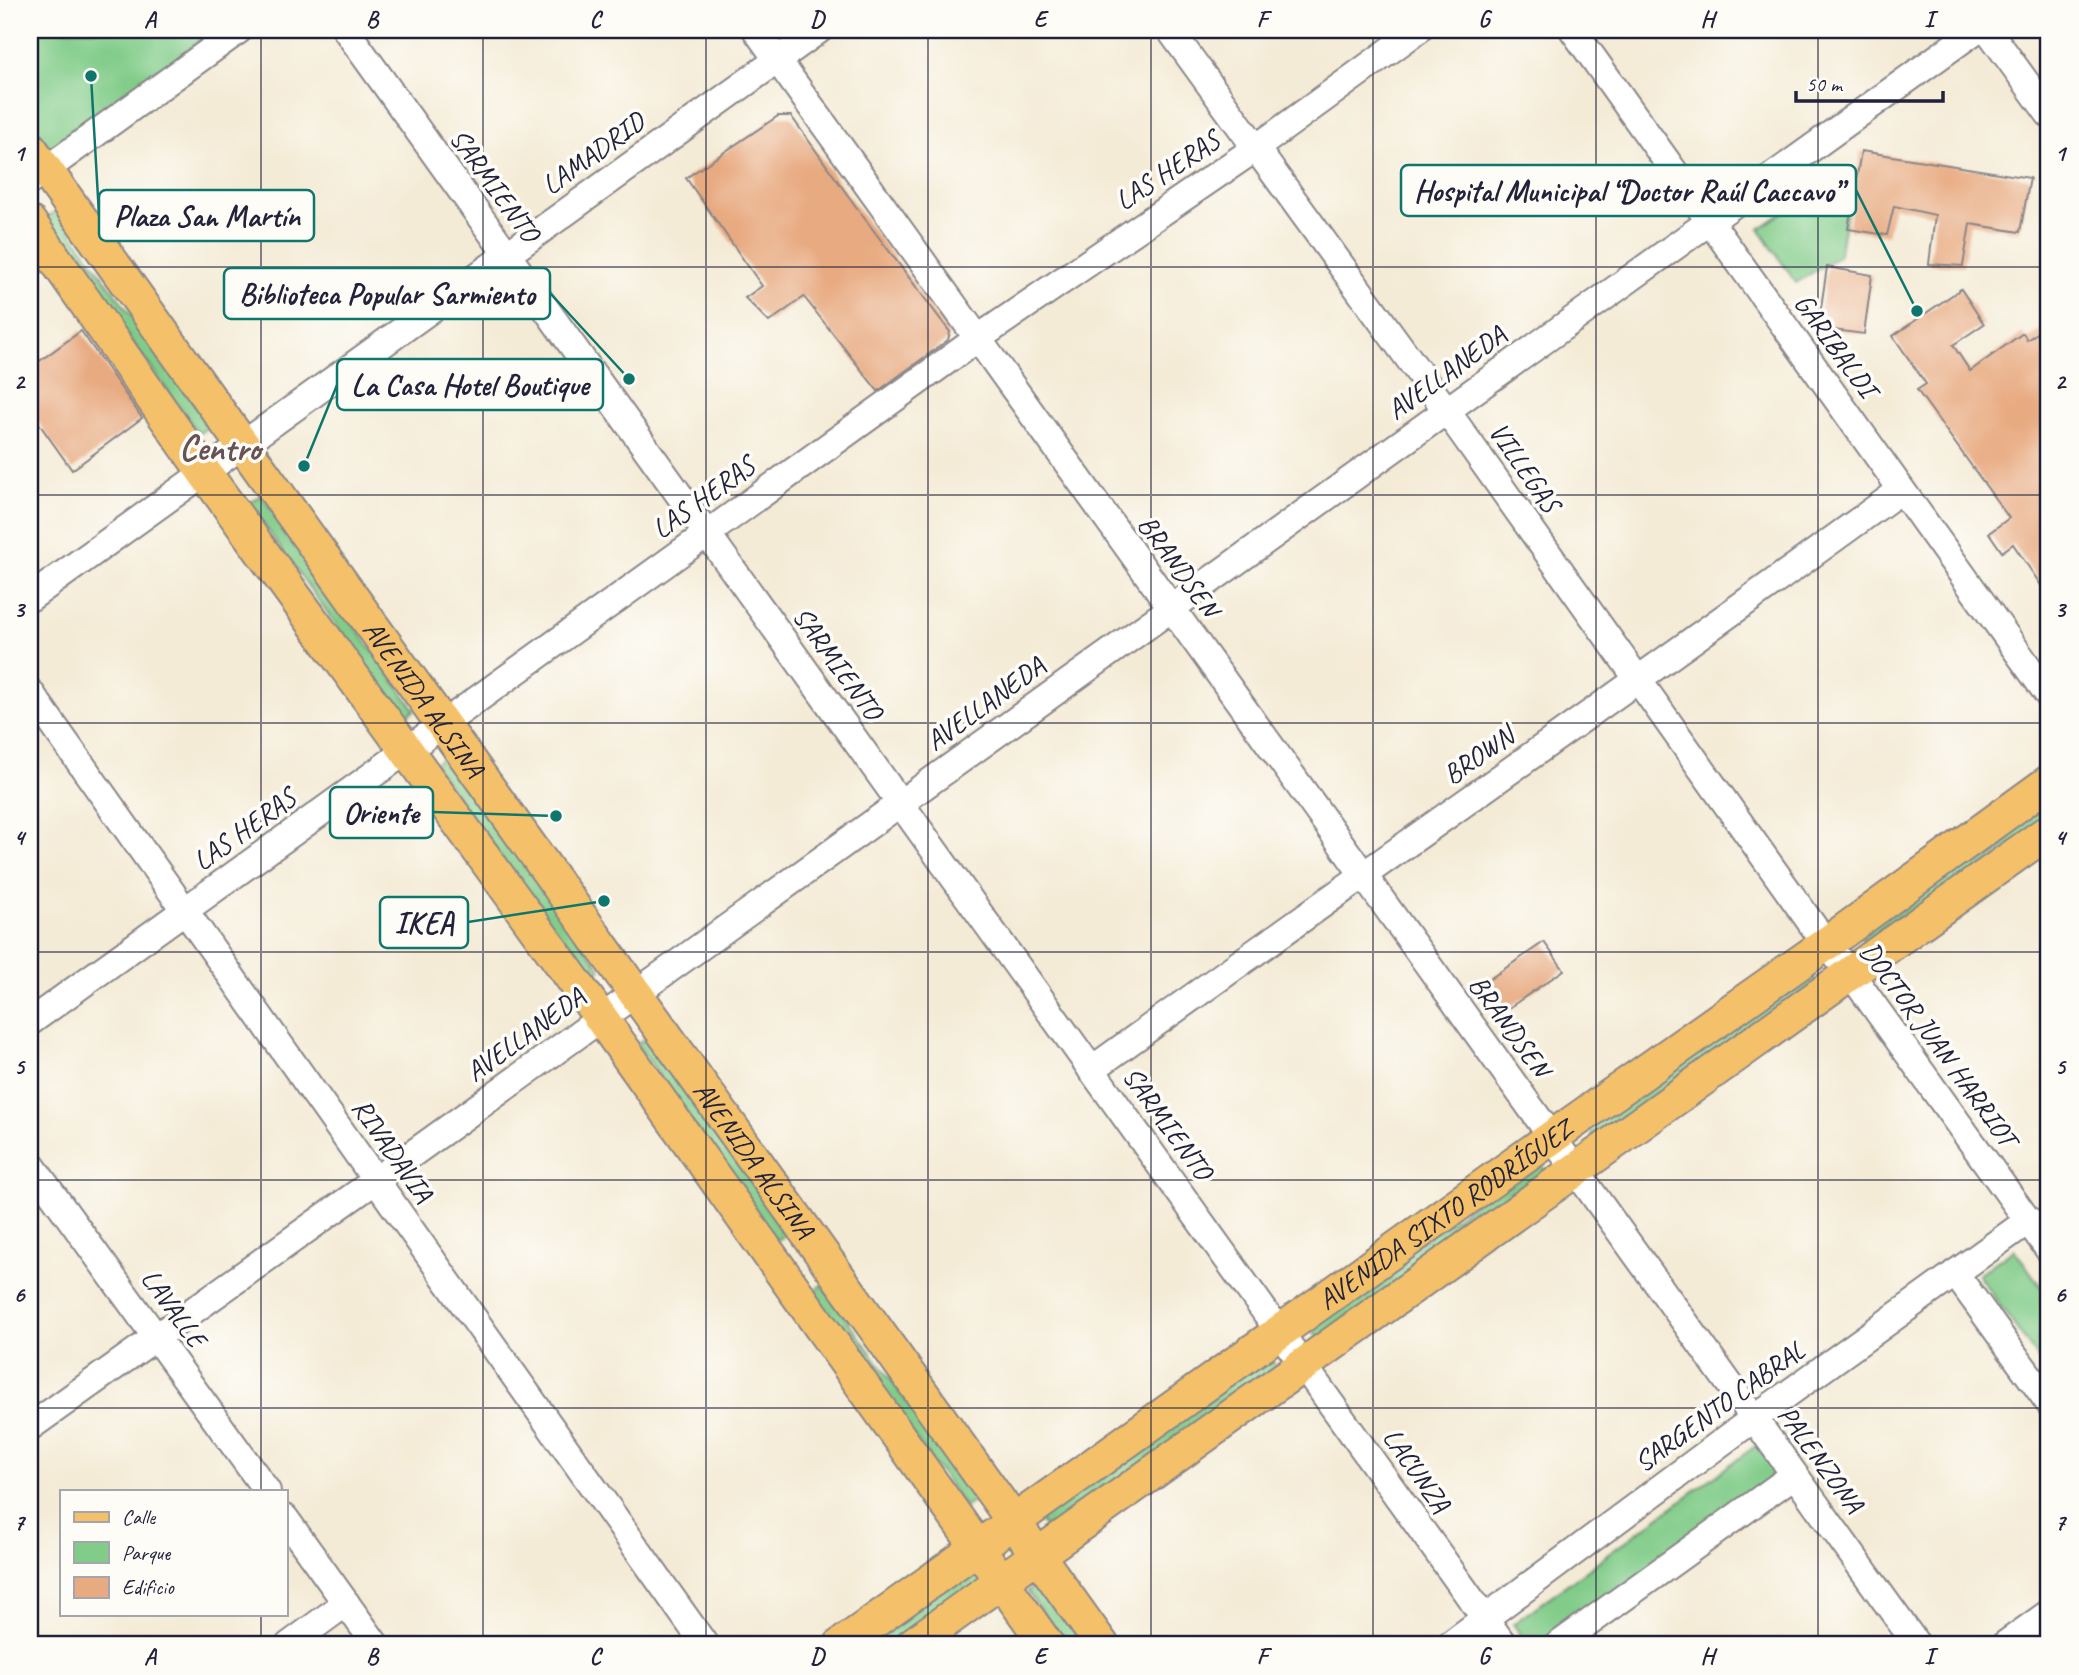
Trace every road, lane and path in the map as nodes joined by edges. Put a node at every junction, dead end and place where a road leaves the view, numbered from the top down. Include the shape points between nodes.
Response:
1 (239, 30) edge
2 (346, 30) edge
3 (756, 30) edge
4 (819, 30) edge
5 (1170, 30) edge
6 (1418, 30) edge
7 (1573, 30) edge
8 (1976, 30) edge
9 (1988, 30) edge
10 (777, 59) junction
11 (2049, 114) edge
12 (1256, 148) junction
13 (35, 166) edge
14 (30, 223) edge
15 (1710, 223) junction
16 (506, 254) junction
17 (977, 339) junction
18 (1446, 410) junction
19 (242, 445) junction
20 (204, 472) junction
21 (1901, 490) junction
22 (706, 534) junction
23 (30, 598) edge
24 (1171, 608) junction
25 (1639, 681) junction
26 (30, 692) edge
27 (2049, 696) edge
28 (443, 724) junction
29 (407, 750) junction
30 (2049, 782) edge
31 (900, 803) junction
32 (2049, 831) edge
33 (1362, 874) junction
34 (183, 911) junction
35 (1826, 944) junction
36 (1851, 974) junction
37 (635, 993) junction
38 (601, 1018) junction
39 (30, 1022) edge
40 (1091, 1070) junction
41 (1551, 1138) junction
42 (30, 1163) edge
43 (1574, 1170) junction
44 (376, 1180) junction
45 (2029, 1220) junction
46 (818, 1248) junction
47 (2049, 1250) edge
48 (782, 1273) junction
49 (1955, 1273) junction
50 (1280, 1332) junction
51 (156, 1336) junction
52 (1303, 1364) junction
53 (2049, 1403) edge
54 (1753, 1419) junction
55 (30, 1427) edge
56 (1794, 1475) junction
57 (266, 1490) edge
58 (287, 1521) edge
59 (1014, 1521) junction
60 (978, 1548) junction
61 (1038, 1554) junction
62 (1003, 1581) junction
63 (346, 1604) junction
64 (2049, 1613) edge
65 (1485, 1619) junction
66 (289, 1645) edge
67 (376, 1645) edge
68 (705, 1645) edge
69 (842, 1645) edge
70 (912, 1645) edge
71 (1047, 1645) edge
72 (1101, 1645) edge
73 (1449, 1645) edge
74 (1504, 1645) edge
75 (1558, 1645) edge
76 (1917, 1645) edge
77 (2004, 1645) edge

1 - 13 street
2 - 16 street, SARMIENTO
3 - 10 street, BRANDSEN
4 - 10 street, LAMADRID
5 - 12 street, VILLEGAS
6 - 12 street, LAS HERAS
7 - 15 street, GARIBALDI
8 - 15 street, AVELLANEDA
9 - 11 street
10 - 16 street, LAMADRID
10 - 17 street, BRANDSEN
12 - 17 street, LAS HERAS
12 - 18 street, VILLEGAS
13 - 19 main road, AVENIDA ALSINA
14 - 20 main road, AVENIDA ALSINA
15 - 18 street, AVELLANEDA
15 - 21 street, GARIBALDI
16 - 19 street, LAMADRID
16 - 22 street, SARMIENTO
17 - 22 street, LAS HERAS
17 - 24 street, BRANDSEN
18 - 24 street, AVELLANEDA
18 - 25 street, VILLEGAS
19 - 20 street, LAMADRID
19 - 28 main road, AVENIDA ALSINA
20 - 23 street, LAMADRID
20 - 29 main road, AVENIDA ALSINA
21 - 25 street, BROWN
21 - 27 street, GARIBALDI
22 - 28 street, LAS HERAS
22 - 31 street, SARMIENTO
24 - 31 street, AVELLANEDA
24 - 33 street, BRANDSEN
25 - 33 street, BROWN
25 - 35 street, VILLEGAS
26 - 34 street, RIVADAVIA
28 - 29 street, LAS HERAS
28 - 37 main road, AVENIDA ALSINA
29 - 34 street, LAS HERAS
29 - 38 main road, AVENIDA ALSINA
30 - 35 main road, AVENIDA SIXTO RODRÍGUEZ
31 - 37 street, AVELLANEDA
31 - 40 street, SARMIENTO
32 - 36 main road, AVENIDA SIXTO RODRÍGUEZ
33 - 40 street, BROWN
33 - 41 street, BRANDSEN
34 - 39 street, LAS HERAS
34 - 44 street, RIVADAVIA
35 - 36 street, DOCTOR JUAN HARRIOT
35 - 41 main road, AVENIDA SIXTO RODRÍGUEZ
36 - 43 main road, AVENIDA SIXTO RODRÍGUEZ
36 - 45 street, DOCTOR JUAN HARRIOT
37 - 38 street, AVELLANEDA
37 - 46 main road, AVENIDA ALSINA
38 - 44 street, AVELLANEDA
38 - 48 main road, AVENIDA ALSINA
40 - 50 street, SARMIENTO
41 - 43 street, PALENZONA
41 - 50 main road, AVENIDA SIXTO RODRÍGUEZ
42 - 51 street, LAVALLE
43 - 52 main road, AVENIDA SIXTO RODRÍGUEZ
43 - 54 street, PALENZONA
44 - 51 street, AVELLANEDA
44 - 68 street, RIVADAVIA
45 - 47 street, DOCTOR JUAN HARRIOT
45 - 49 street, SARGENTO CABRAL
46 - 48 main road
46 - 59 main road, AVENIDA ALSINA
48 - 60 main road, AVENIDA ALSINA
49 - 53 street
49 - 54 street, SARGENTO CABRAL
50 - 52 street, LACUNZA
50 - 59 main road, AVENIDA SIXTO RODRÍGUEZ
51 - 55 street, AVELLANEDA
51 - 57 street, LAVALLE
52 - 61 main road, AVENIDA SIXTO RODRÍGUEZ
52 - 65 street, LACUNZA
54 - 56 street, PALENZONA
54 - 65 street, SARGENTO CABRAL
56 - 75 street
56 - 76 street, PALENZONA
58 - 63 street
59 - 60 main road, AVENIDA SIXTO RODRÍGUEZ
59 - 61 main road, AVENIDA ALSINA
60 - 62 main road, AVENIDA ALSINA
60 - 69 main road, AVENIDA SIXTO RODRÍGUEZ
61 - 62 main road, AVENIDA SIXTO RODRÍGUEZ
61 - 72 main road, AVENIDA ALSINA
62 - 70 main road, AVENIDA SIXTO RODRÍGUEZ
62 - 71 main road, AVENIDA ALSINA
63 - 66 street
63 - 67 street
64 - 77 street
65 - 73 street, SARGENTO CABRAL
65 - 74 street, LACUNZA

